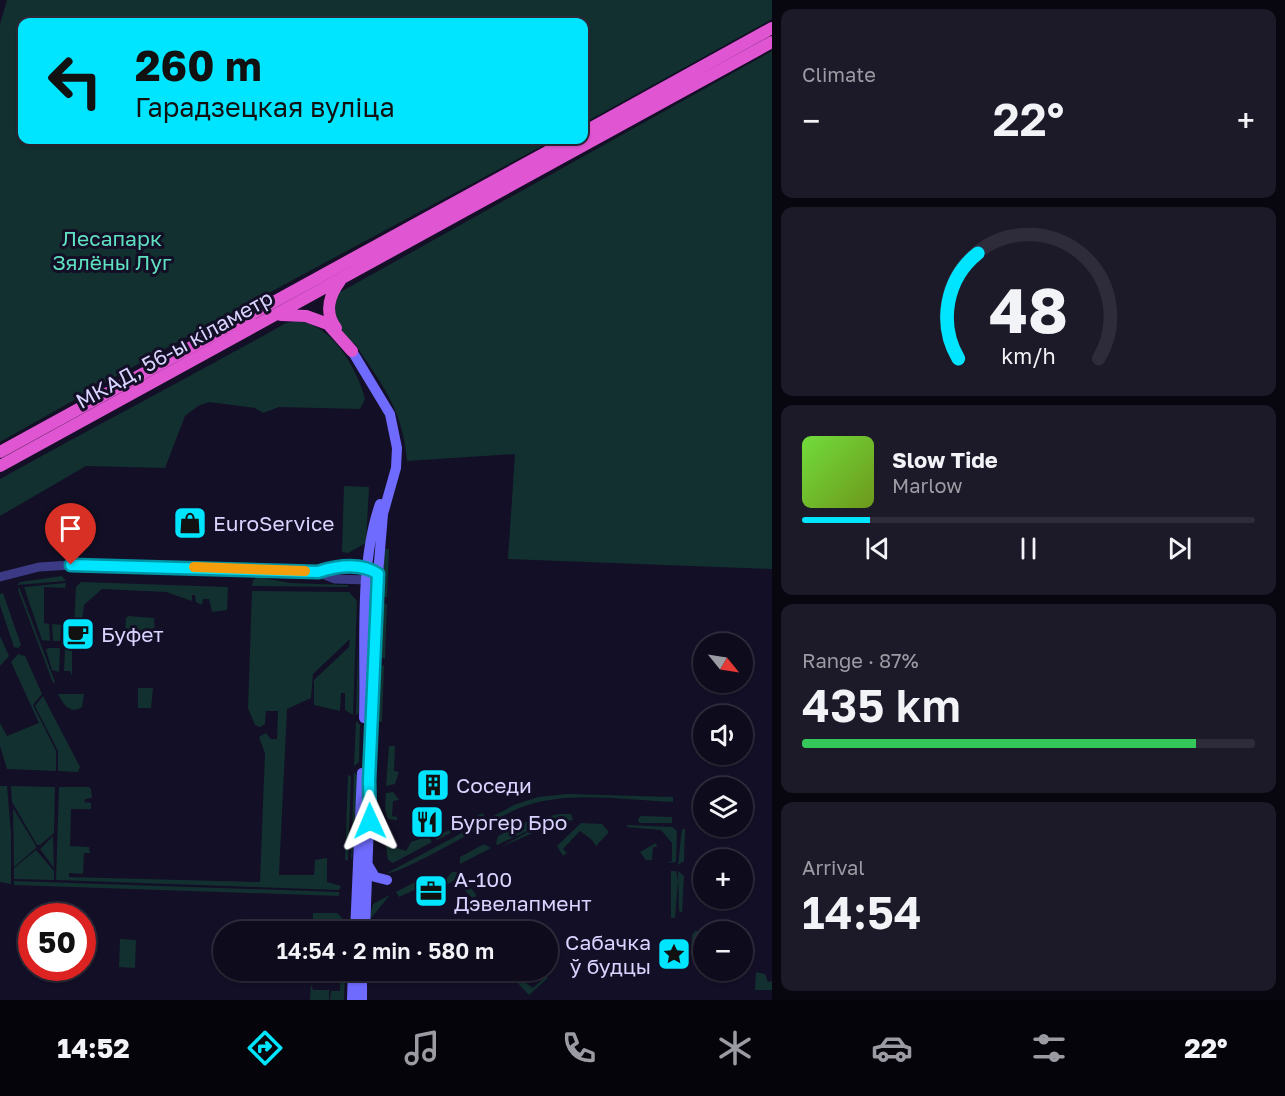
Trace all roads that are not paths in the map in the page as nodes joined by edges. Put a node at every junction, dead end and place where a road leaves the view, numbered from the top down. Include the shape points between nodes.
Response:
1 (772, 28) edge
2 (772, 42) edge
3 (588, 130) edge
4 (588, 140) edge
5 (562, 144) edge
6 (581, 144) edge
7 (363, 260) junction
8 (342, 278) junction
9 (277, 315) junction
10 (352, 351) junction
11 (0, 452) edge
12 (0, 466) edge
13 (373, 571) junction
14 (318, 572) junction
15 (0, 577) edge
16 (368, 580) junction
17 (368, 864) junction
18 (387, 880) dead end
19 (355, 921) edge
20 (365, 921) edge
21 (353, 981) edge
22 (362, 981) edge
23 (352, 1000) edge
24 (362, 1000) edge

1 - 3 highway
2 - 4 highway
5 - 7 highway
6 - 7 highway
7 - 8 highway, МКАД, 56-ы кіламетр
7 - 11 highway, МКАД, 56-ы кіламетр
8 - 9 highway, МКАД, 56-ы кіламетр
8 - 10 highway via 328,303 329,314
9 - 10 highway via 306,316 328,324
9 - 12 highway, МКАД, 56-ы кіламетр
10 - 13 main road via 370,376 393,423 397,448
13 - 14 street via 336,566
13 - 16 main road
13 - 17 main road
14 - 15 street via 71,565 39,567
14 - 16 street via 335,579
16 - 19 main road
17 - 18 main road via 374,877
17 - 20 main road
21 - 23 main road
22 - 24 main road

